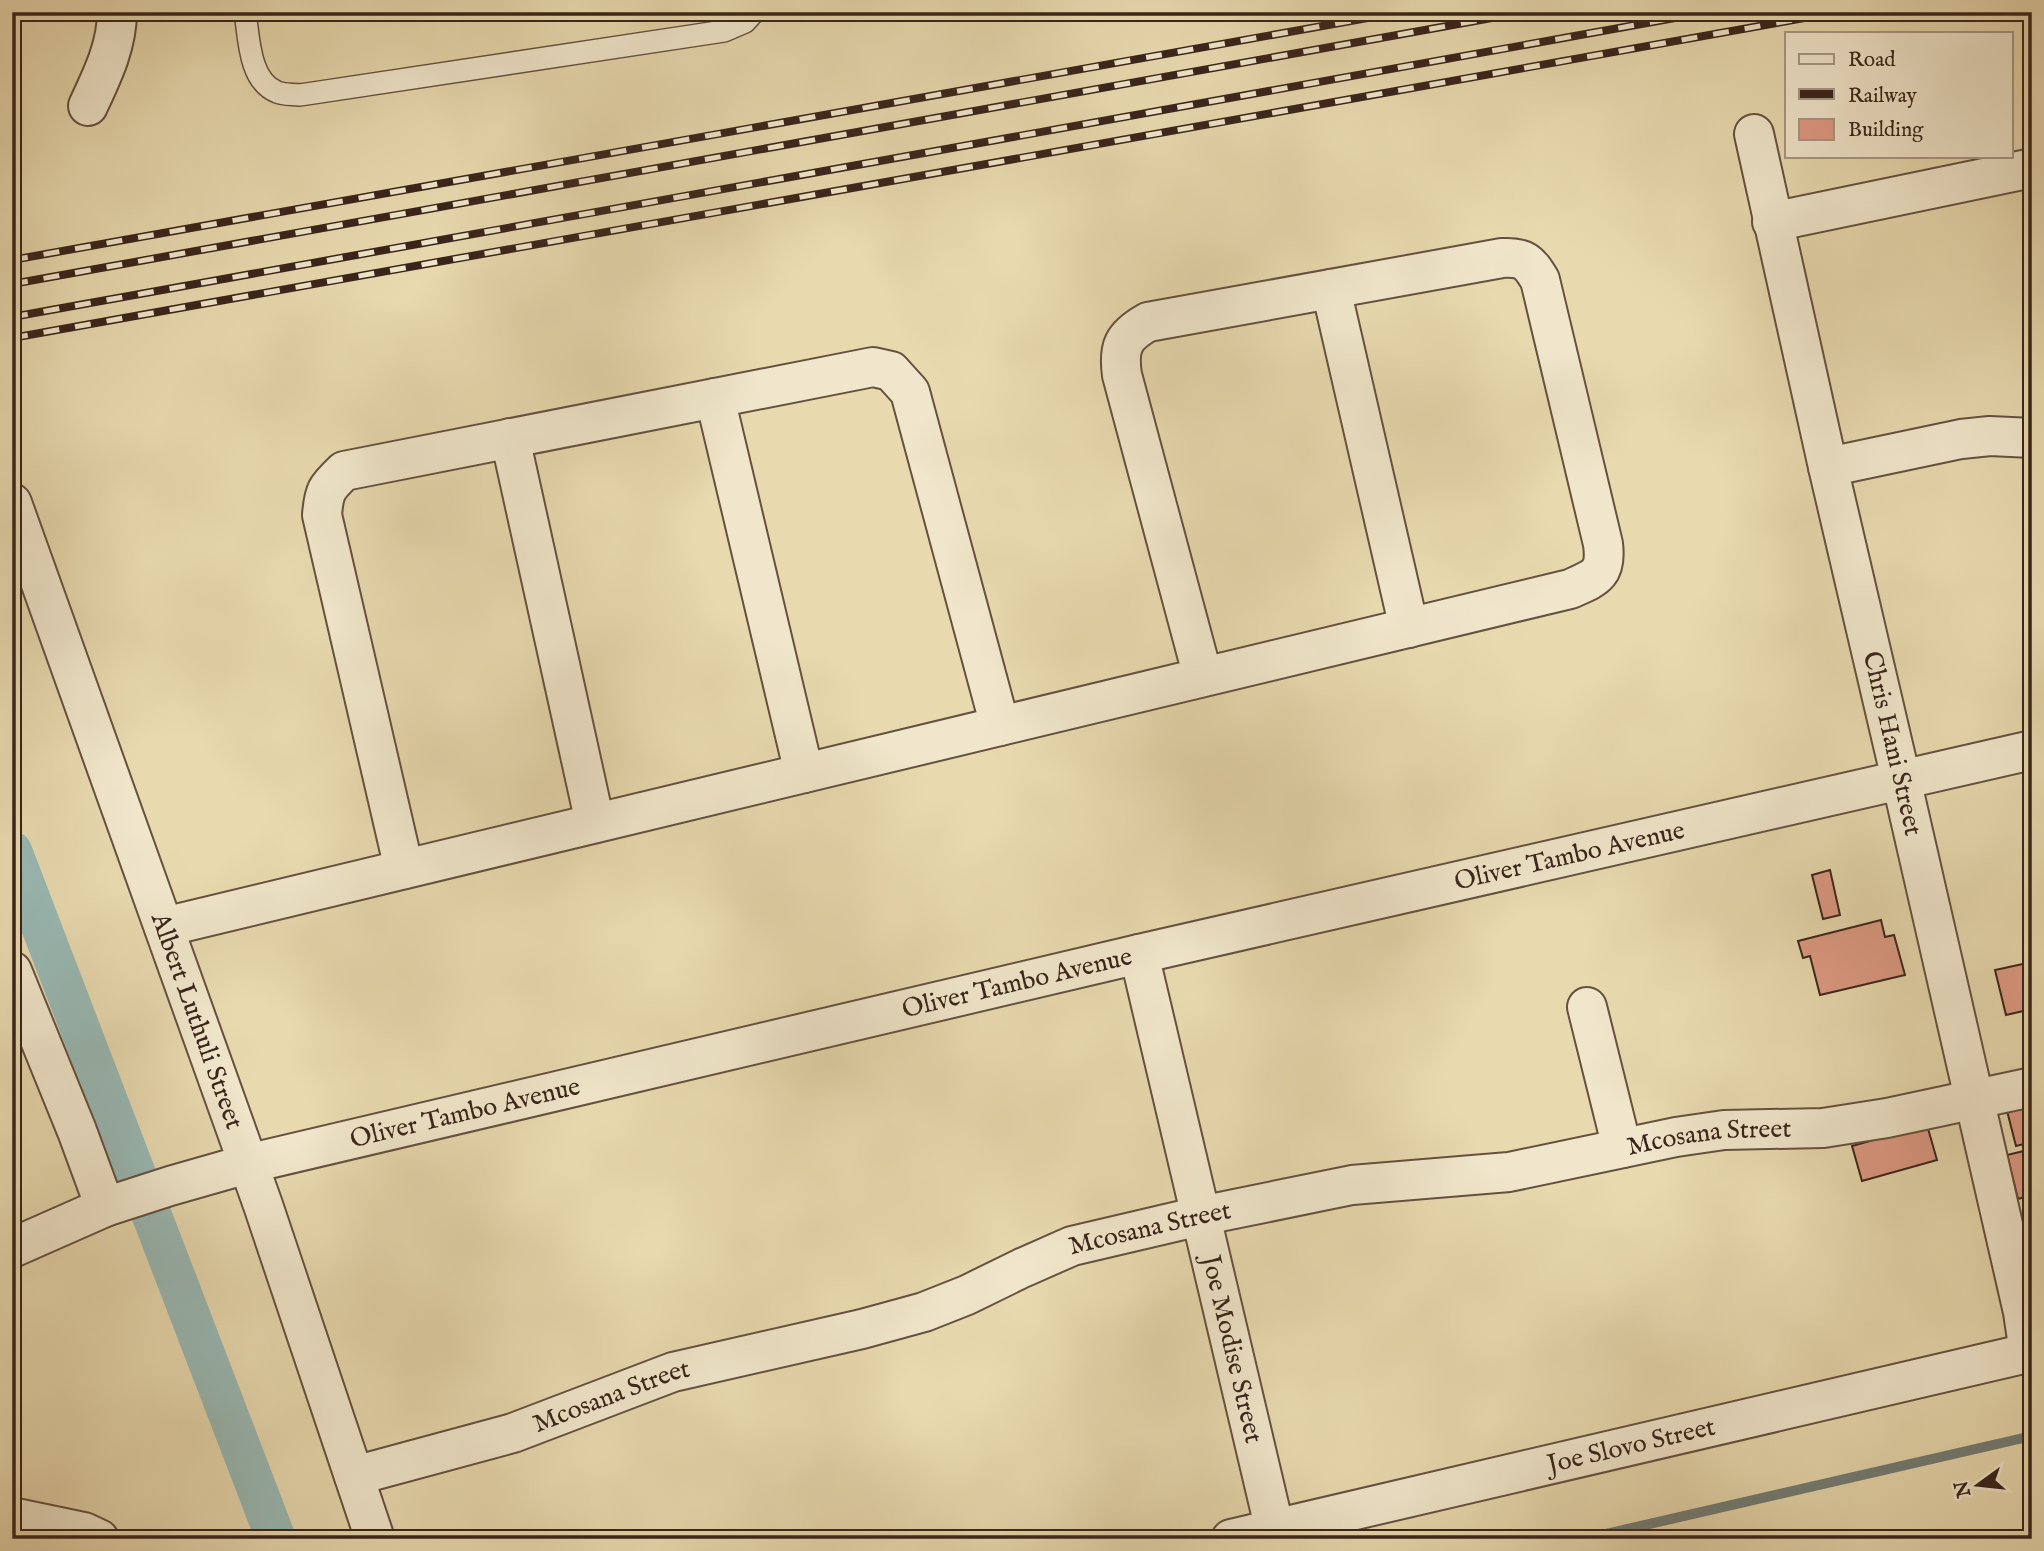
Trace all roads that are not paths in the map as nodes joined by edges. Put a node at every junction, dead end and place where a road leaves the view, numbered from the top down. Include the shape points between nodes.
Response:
1 (117, 12) edge
2 (244, 12) edge
3 (754, 12) edge
4 (88, 106) dead end
5 (1754, 134) dead end
6 (2032, 168) edge
7 (1772, 222) junction
8 (1331, 289) junction
9 (715, 398) junction
10 (510, 438) junction
11 (2032, 438) edge
12 (1828, 467) junction
13 (12, 503) edge
14 (1409, 628) junction
15 (1203, 677) junction
16 (999, 726) junction
17 (2032, 750) edge
18 (804, 773) junction
19 (1902, 779) junction
20 (595, 823) junction
21 (404, 869) junction
22 (164, 927) junction
23 (1139, 954) junction
24 (12, 971) edge
25 (1587, 1007) dead end
26 (2032, 1087) edge
27 (1974, 1100) junction
28 (1622, 1148) junction
29 (247, 1164) junction
30 (114, 1204) junction
31 (1200, 1216) junction
32 (12, 1248) edge
33 (2030, 1353) edge
34 (354, 1476) junction
35 (12, 1517) edge
36 (1275, 1534) edge
37 (99, 1539) edge
38 (375, 1539) edge
39 (1231, 1539) edge

1 - 4 street via 108,62
2 - 3 lane via 251,53 265,85 279,93 300,94 724,31 745,22
5 - 7 street, Chris Hani Street
6 - 7 street
7 - 12 street, Chris Hani Street
8 - 14 street
8 - 14 street via 1503,258 1519,257 1531,265 1540,280 1603,544 1605,561 1594,578 1570,589
8 - 15 street via 1148,322 1125,338 1119,357 1122,375
9 - 10 street
9 - 16 street via 873,367 891,370 911,392
9 - 18 street
10 - 20 street
10 - 21 street via 344,471 324,494 322,515
11 - 12 street via 1961,439
12 - 19 street, Chris Hani Street
13 - 22 street, Albert Luthuli Street
14 - 15 street
15 - 16 street
16 - 18 street
17 - 19 street, Oliver Tambo Avenue
18 - 20 street
19 - 23 street, Oliver Tambo Avenue
19 - 27 street, Chris Hani Street
20 - 21 street
21 - 22 street
22 - 29 street, Albert Luthuli Street
23 - 29 street, Oliver Tambo Avenue
23 - 31 street, Joe Modise Street
24 - 30 street via 77,1131
25 - 28 street
26 - 27 street, Mcosana Street
27 - 28 street, Mcosana Street via 1824,1128 1724,1130
27 - 33 street, Chris Hani Street
28 - 31 street, Mcosana Street via 1509,1172 1352,1185
29 - 30 street, Oliver Tambo Avenue
29 - 34 street, Albert Luthuli Street
30 - 32 street, Oliver Tambo Avenue
31 - 34 street, Mcosana Street via 1072,1246 925,1312 673,1372 513,1433
31 - 36 street, Joe Modise Street
33 - 36 street, Joe Slovo Street
34 - 38 street, Albert Luthuli Street
35 - 37 street
36 - 39 street, Joe Slovo Street

